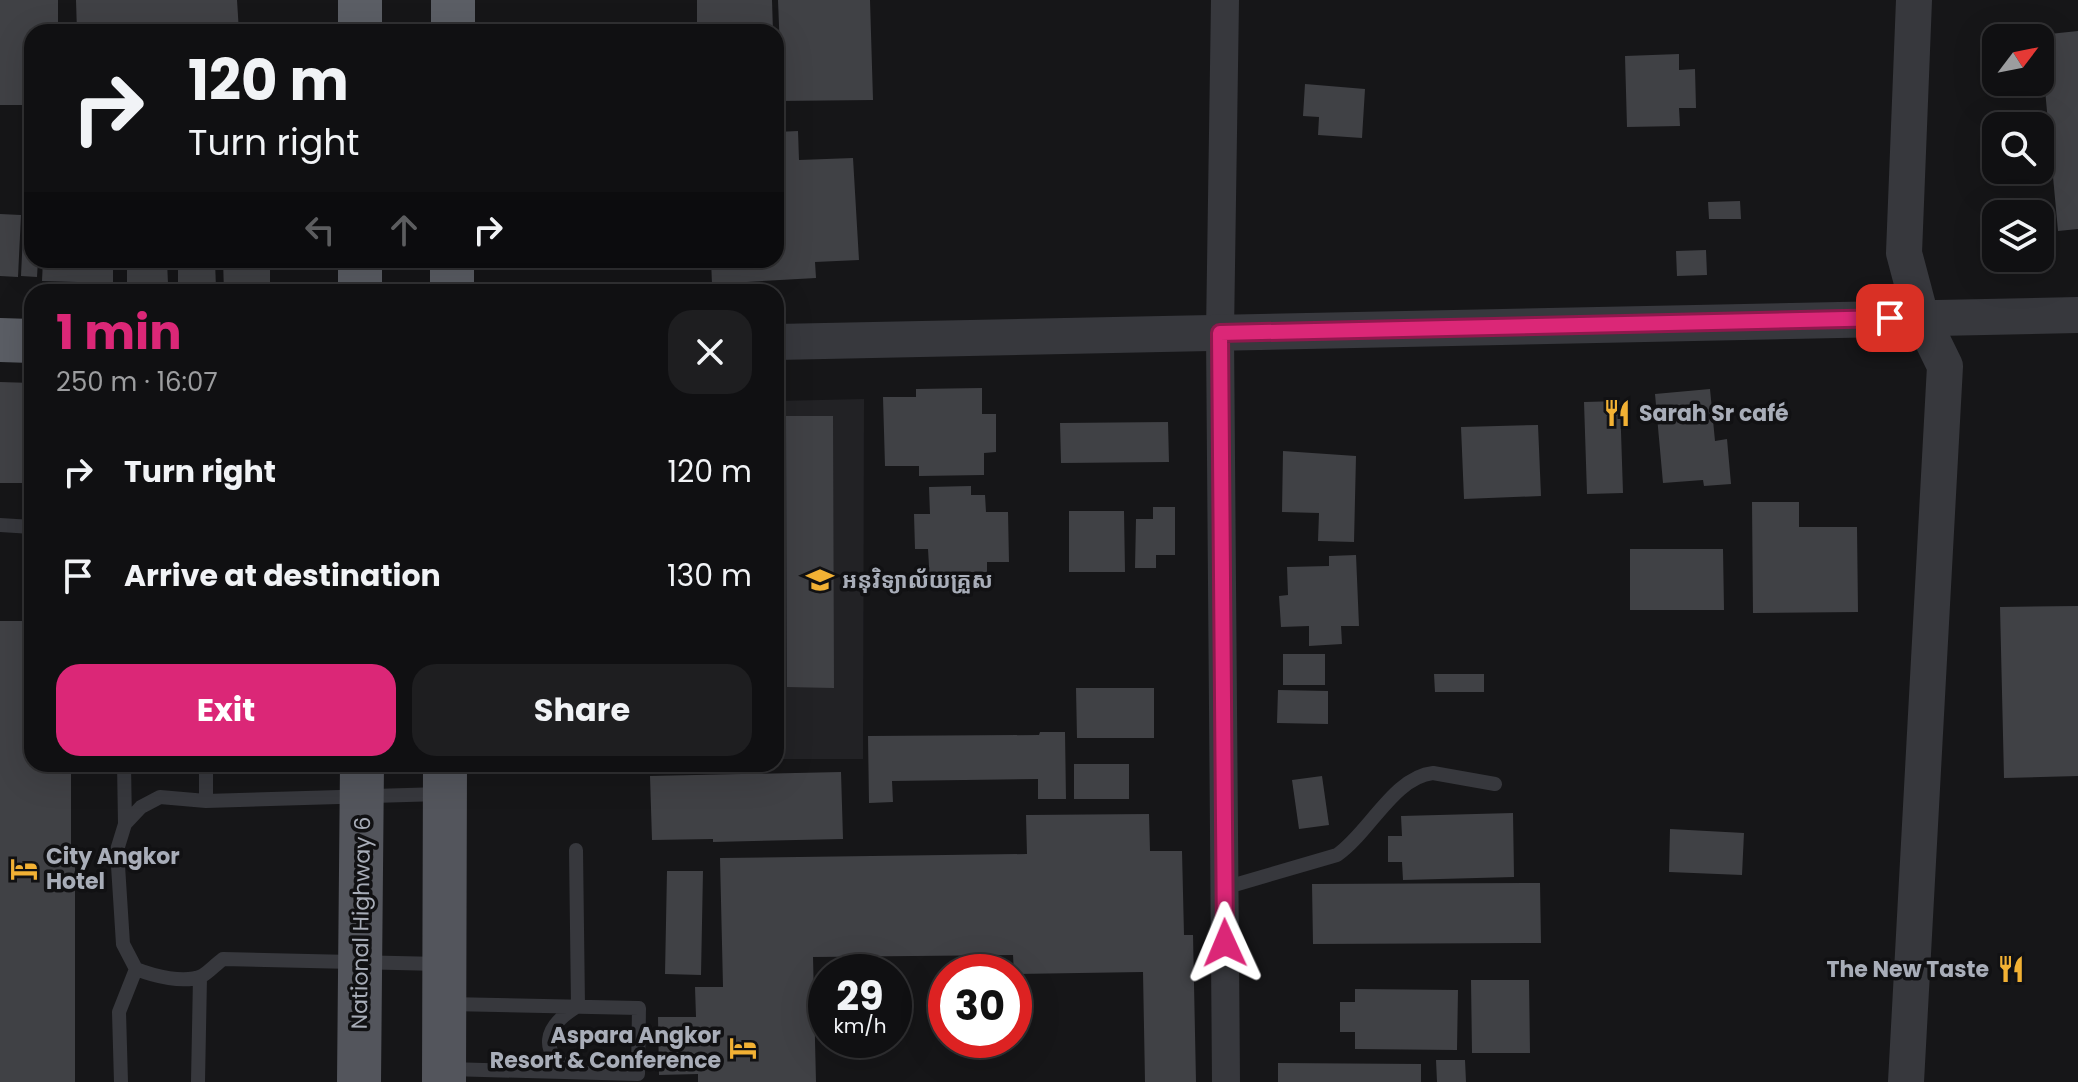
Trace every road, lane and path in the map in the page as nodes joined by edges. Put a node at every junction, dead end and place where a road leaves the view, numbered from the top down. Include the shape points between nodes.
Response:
1 (360, 0) edge
2 (453, 0) edge
3 (1225, 0) edge
4 (1914, 0) edge
5 (360, 24) edge
6 (453, 24) edge
7 (2078, 315) edge
8 (1921, 317) junction
9 (1220, 333) junction
10 (0, 340) edge
11 (24, 341) edge
12 (784, 342) edge
13 (0, 525) edge
14 (24, 526) edge
15 (124, 772) edge
16 (206, 772) edge
17 (445, 779) edge
18 (362, 780) edge
19 (1495, 784) dead end
20 (206, 801) junction
21 (125, 824) junction
22 (576, 850) dead end
23 (1224, 888) junction
24 (361, 963) junction
25 (136, 969) junction
26 (200, 977) junction
27 (444, 984) junction
28 (578, 1006) junction
29 (444, 1075) edge
30 (578, 1077) edge
31 (121, 1082) edge
32 (198, 1082) edge
33 (359, 1082) edge
34 (1226, 1082) edge
35 (1906, 1082) edge

1 - 5 highway
2 - 6 highway
3 - 9 street
4 - 8 street via 1904,253
7 - 8 street
8 - 9 street
8 - 35 street via 1945,366
9 - 12 street
9 - 23 street
10 - 11 highway
13 - 14 lane
15 - 21 lane
16 - 20 lane
17 - 18 lane
17 - 27 main road
18 - 20 lane
18 - 24 main road, National Highway 6
19 - 23 lane via 1423,774 1406,784 1337,855
20 - 21 lane via 160,797
21 - 25 lane via 117,850 123,944
22 - 28 lane
23 - 34 street
24 - 26 lane via 223,959
24 - 27 lane
24 - 33 main road, National Highway 6
25 - 26 lane via 174,978
25 - 31 lane via 119,1012
26 - 32 lane
27 - 28 lane
27 - 29 main road
28 - 30 lane via 554,1025 549,1036 554,1059
28 - 30 lane via 639,1008 638,1074
29 - 30 lane

